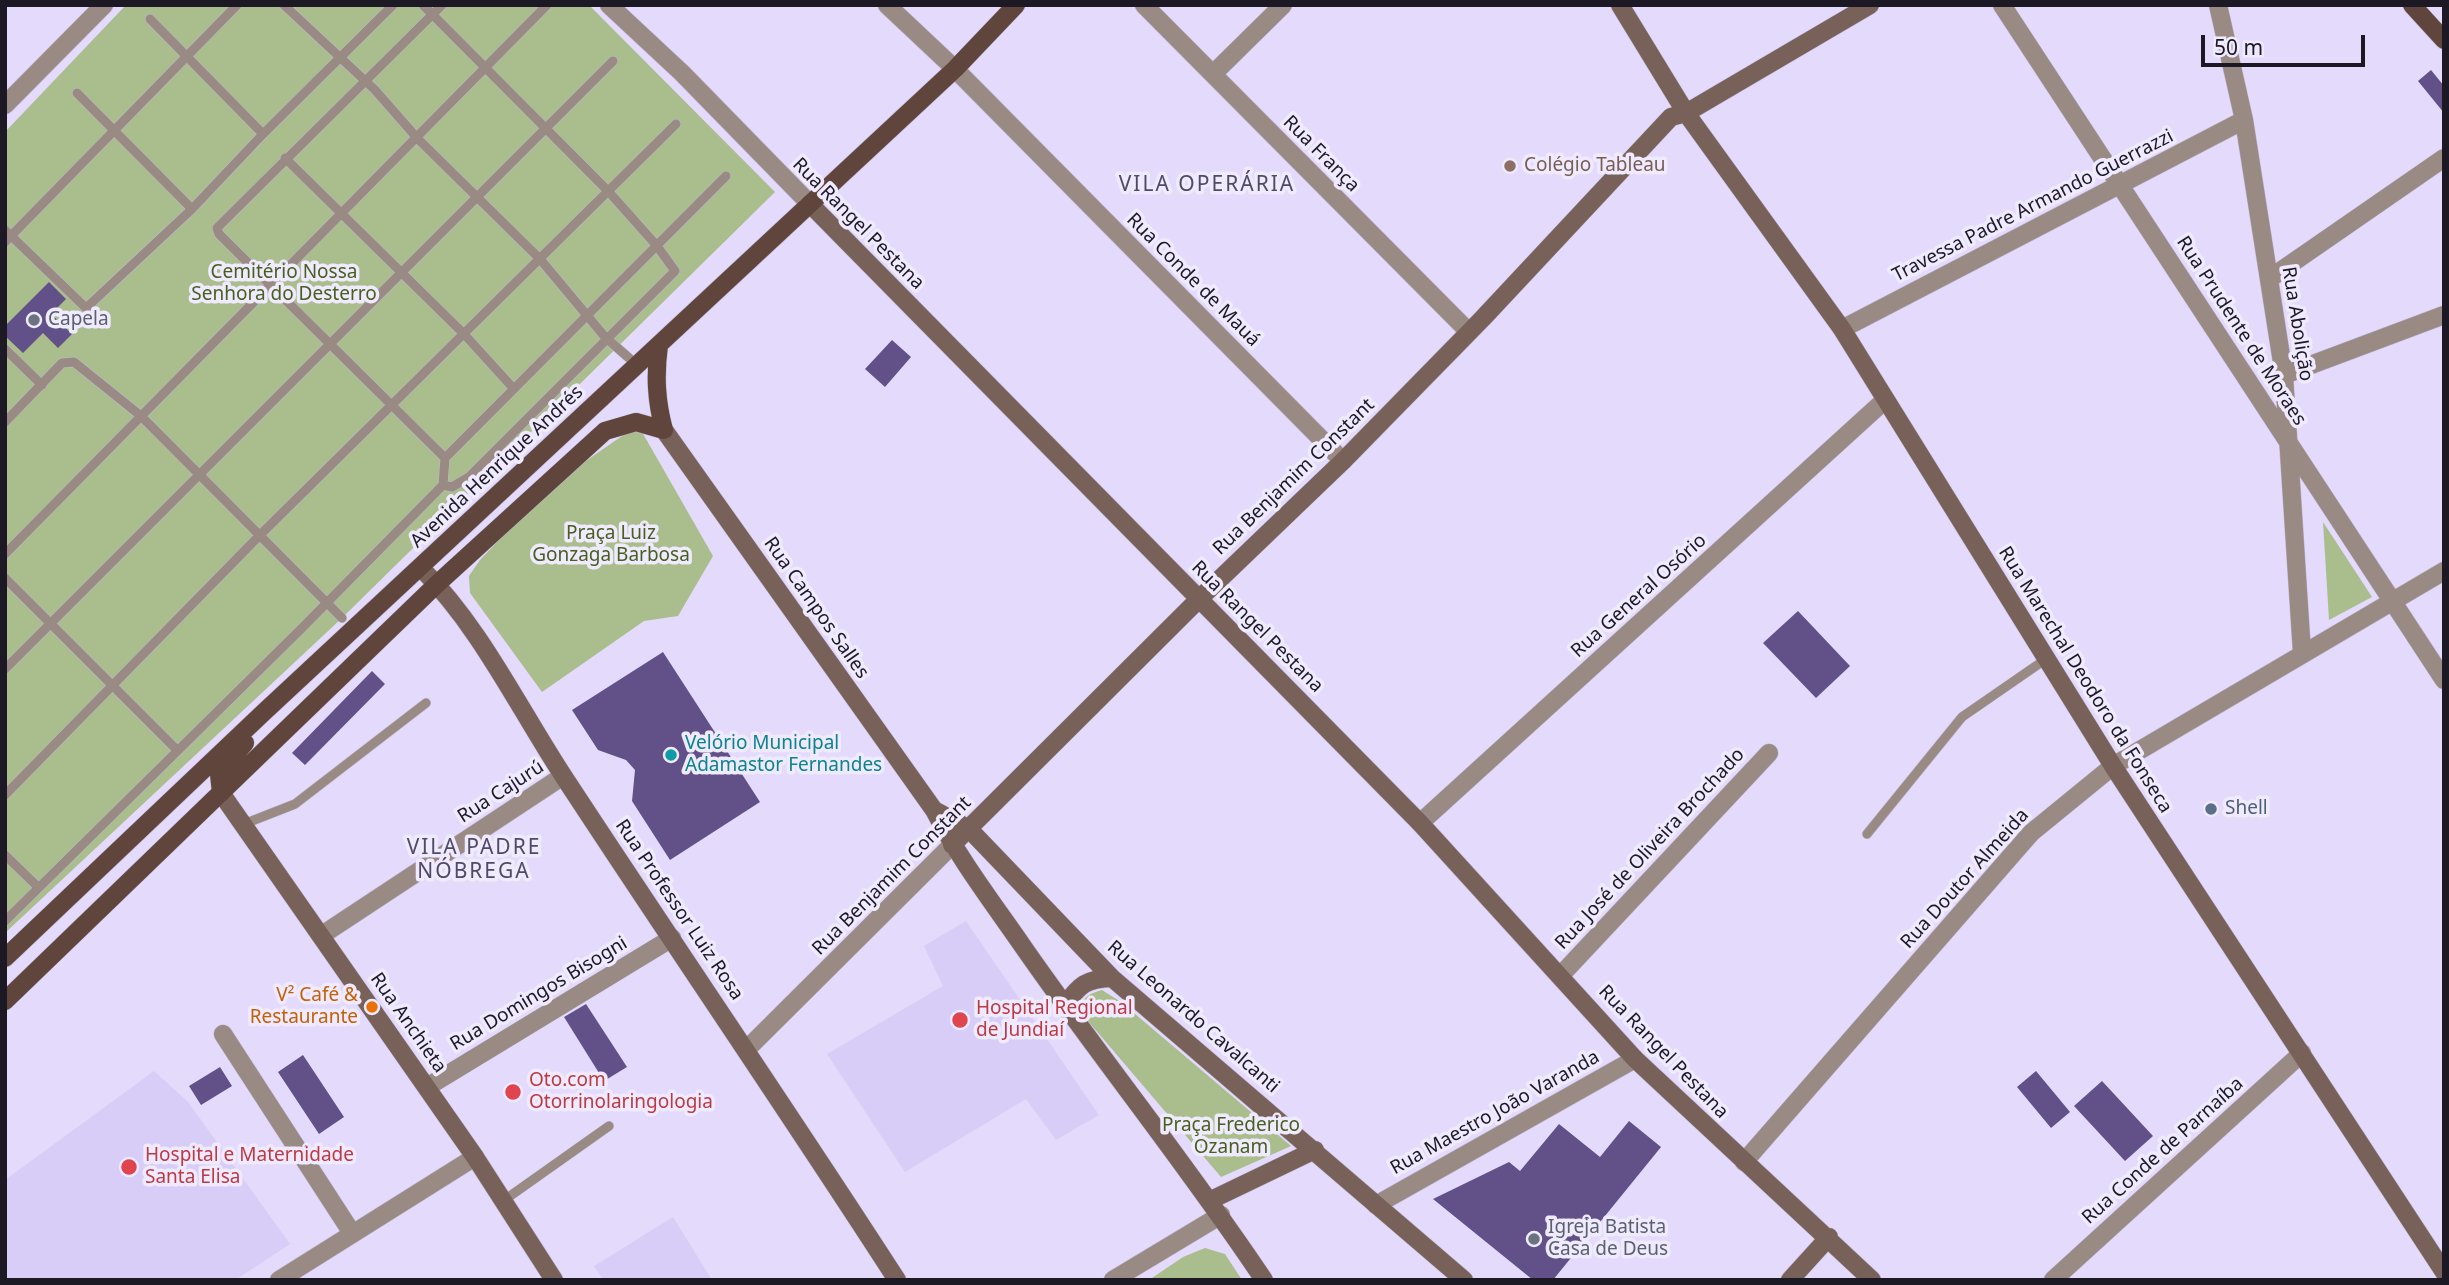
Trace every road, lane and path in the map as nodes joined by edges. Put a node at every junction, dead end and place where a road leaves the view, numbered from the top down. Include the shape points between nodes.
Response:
1 (104, 5) edge
2 (237, 5) edge
3 (284, 5) edge
4 (393, 5) edge
5 (423, 5) edge
6 (442, 5) edge
7 (547, 5) edge
8 (609, 5) edge
9 (887, 5) edge
10 (1016, 5) edge
11 (1144, 5) edge
12 (1283, 5) edge
13 (1620, 5) edge
14 (1870, 5) edge
15 (2001, 5) edge
16 (2218, 5) edge
17 (2412, 5) edge
18 (432, 15) junction
19 (150, 19) dead end
20 (2444, 40) edge
21 (187, 57) junction
22 (342, 58) junction
23 (612, 61) dead end
24 (486, 68) junction
25 (955, 69) junction
26 (1213, 74) junction
27 (366, 81) junction
28 (76, 93) dead end
29 (5, 105) edge
30 (1686, 113) junction
31 (2244, 120) junction
32 (676, 124) dead end
33 (115, 131) junction
34 (545, 131) junction
35 (263, 134) junction
36 (418, 139) junction
37 (285, 158) junction
38 (2444, 158) edge
39 (726, 176) dead end
40 (2121, 184) junction
41 (608, 192) junction
42 (479, 197) junction
43 (810, 204) junction
44 (192, 209) junction
45 (343, 214) junction
46 (7, 236) edge
47 (657, 246) junction
48 (540, 260) junction
49 (403, 273) junction
50 (2269, 279) junction
51 (271, 286) junction
52 (2444, 315) edge
53 (587, 316) junction
54 (1842, 329) junction
55 (1469, 332) junction
56 (464, 334) junction
57 (606, 337) junction
58 (659, 345) junction
59 (329, 346) junction
60 (5, 349) edge
61 (637, 365) junction
62 (2284, 375) junction
63 (42, 386) junction
64 (514, 389) junction
65 (1885, 400) junction
66 (391, 406) junction
67 (141, 416) junction
68 (5, 422) edge
69 (664, 429) junction
70 (2291, 448) junction
71 (445, 458) junction
72 (1343, 461) junction
73 (200, 475) junction
74 (443, 485) junction
75 (259, 536) junction
76 (5, 554) edge
77 (421, 568) junction
78 (2444, 571) edge
79 (5, 578) edge
80 (437, 584) junction
81 (1199, 598) junction
82 (2391, 603) junction
83 (326, 604) junction
84 (342, 618) dead end
85 (50, 622) junction
86 (2302, 653) junction
87 (2046, 659) junction
88 (5, 669) edge
89 (2444, 680) edge
90 (112, 686) junction
91 (426, 703) dead end
92 (263, 712) junction
93 (177, 750) junction
94 (1769, 752) dead end
95 (2113, 766) junction
96 (563, 776) junction
97 (221, 793) junction
98 (5, 795) edge
99 (934, 810) junction
100 (1420, 823) junction
101 (244, 824) junction
102 (969, 829) junction
103 (1867, 834) dead end
104 (952, 845) junction
105 (5, 855) edge
106 (38, 887) junction
107 (5, 921) edge
108 (322, 935) junction
109 (673, 938) junction
110 (5, 958) edge
111 (1561, 975) junction
112 (1112, 978) junction
113 (5, 1001) edge
114 (1064, 1006) junction
115 (223, 1034) dead end
116 (747, 1049) junction
117 (2302, 1053) junction
118 (1635, 1059) junction
119 (427, 1087) junction
120 (608, 1126) dead end
121 (1315, 1150) junction
122 (475, 1157) junction
123 (1744, 1162) junction
124 (503, 1201) junction
125 (1376, 1205) junction
126 (1216, 1207) junction
127 (352, 1233) junction
128 (1829, 1237) junction
129 (2444, 1272) edge
130 (279, 1280) edge
131 (554, 1280) edge
132 (897, 1280) edge
133 (1114, 1280) edge
134 (1264, 1280) edge
135 (1464, 1280) edge
136 (1790, 1280) edge
137 (1872, 1280) edge
138 (2053, 1280) edge

1 - 29 street
2 - 21 lane
3 - 22 lane
4 - 22 lane
5 - 18 lane
6 - 18 lane
7 - 24 lane
8 - 43 street, Rua Rangel Pestana
9 - 25 street, Rua Conde de Mauá
10 - 25 main road, Avenida Henrique Andrés
11 - 26 street, Rua França
12 - 26 street
13 - 30 main road, Rua Marechal Deodoro da Fonseca
14 - 30 main road, Rua Benjamim Constant
15 - 40 street, Rua Prudente de Moraes
16 - 31 street, Rua Abolição
17 - 20 main road
18 - 24 lane
18 - 27 lane
19 - 21 lane
21 - 33 lane
21 - 35 lane
22 - 27 lane
22 - 35 lane
23 - 34 lane
24 - 34 lane
24 - 36 lane
25 - 43 main road, Avenida Henrique Andrés
25 - 72 street, Rua Conde de Mauá
26 - 55 street, Rua França
27 - 36 lane
27 - 37 lane
28 - 33 lane
30 - 54 main road, Rua Marechal Deodoro da Fonseca
30 - 55 main road, Rua Benjamim Constant via 1671,117
31 - 40 street, Travessa Padre Armando Guerrazzi
31 - 50 street, Rua Abolição
32 - 41 lane
33 - 44 lane
33 - 46 lane
34 - 41 lane
34 - 42 lane
35 - 44 lane
36 - 42 lane
36 - 45 lane
37 - 45 lane
37 - 51 lane via 217,229
38 - 50 street
39 - 47 lane
40 - 54 street, Travessa Padre Armando Guerrazzi
40 - 70 street, Rua Prudente de Moraes
41 - 47 lane
41 - 48 lane
42 - 48 lane
42 - 49 lane
43 - 58 main road, Avenida Henrique Andrés
43 - 81 main road, Rua Rangel Pestana
44 - 46 lane via 86,308
45 - 49 lane
45 - 51 lane
47 - 53 lane
47 - 57 lane via 673,266 672,277
48 - 53 lane
48 - 56 lane
49 - 56 lane
49 - 59 lane
50 - 62 street, Rua Abolição
51 - 59 lane
51 - 67 lane
52 - 62 street
53 - 57 lane
53 - 64 lane
54 - 65 main road, Rua Marechal Deodoro da Fonseca
55 - 72 main road, Rua Benjamim Constant
56 - 64 lane
56 - 66 lane
57 - 61 lane
57 - 74 lane via 469,477 459,485
58 - 61 main road, Avenida Henrique Andrés
58 - 69 main road via 656,399
59 - 66 lane
59 - 73 lane
60 - 63 lane
61 - 77 main road, Avenida Henrique Andrés
62 - 70 street, Rua Abolição
63 - 67 lane via 62,363 74,362
63 - 68 lane
64 - 71 lane
65 - 87 main road, Rua Marechal Deodoro da Fonseca
65 - 100 street, Rua General Osório
66 - 71 lane
66 - 75 lane
67 - 73 lane
67 - 76 lane
69 - 80 main road via 636,422 605,431
69 - 99 main road, Rua Campos Salles
70 - 82 street, Rua Prudente de Moraes
70 - 86 street, Rua Abolição
71 - 74 lane
72 - 81 main road, Rua Benjamim Constant
73 - 75 lane
73 - 85 lane
74 - 83 lane
75 - 83 lane
75 - 90 lane
77 - 80 main road, Rua Professor Luiz Rosa
77 - 92 main road, Avenida Henrique Andrés
78 - 82 street, Rua Doutor Almeida
79 - 85 lane
80 - 96 main road, Rua Professor Luiz Rosa via 487,651
80 - 97 main road
81 - 100 main road, Rua Rangel Pestana
81 - 102 main road, Rua Benjamim Constant
82 - 86 street, Rua Doutor Almeida
82 - 89 street, Rua Prudente de Moraes
83 - 84 lane
83 - 93 lane
85 - 88 lane
85 - 90 lane
86 - 95 street, Rua Doutor Almeida
87 - 95 main road, Rua Marechal Deodoro da Fonseca
87 - 103 lane via 1962,717
90 - 93 lane
90 - 98 lane
91 - 101 lane via 295,804
92 - 97 main road via 219,774
92 - 110 main road, Avenida Henrique Andrés
93 - 106 lane
94 - 111 street, Rua José de Oliveira Brochado
95 - 117 main road, Rua Marechal Deodoro da Fonseca
95 - 123 street, Rua Doutor Almeida via 2031,833
96 - 108 street, Rua Cajurú
96 - 109 main road, Rua Professor Luiz Rosa
97 - 101 main road, Rua Anchieta
97 - 113 main road
99 - 102 main road, Rua Campos Salles
99 - 104 main road, Rua Campos Salles
100 - 111 main road, Rua Rangel Pestana
101 - 108 main road, Rua Anchieta
102 - 104 main road, Rua Benjamim Constant
102 - 112 main road, Rua Leonardo Cavalcanti
104 - 114 main road, Rua Campos Salles
104 - 116 street, Rua Benjamim Constant
105 - 106 lane
106 - 107 lane
108 - 119 main road, Rua Anchieta
109 - 116 main road, Rua Professor Luiz Rosa
109 - 119 street, Rua Domingos Bisogni
111 - 118 main road, Rua Rangel Pestana
112 - 114 main road via 1089,979
112 - 121 main road, Rua Leonardo Cavalcanti
114 - 126 main road, Rua Campos Salles
115 - 127 street
116 - 132 main road, Rua Professor Luiz Rosa
117 - 129 main road, Rua Marechal Deodoro da Fonseca
117 - 138 street, Rua Conde de Parnaíba
118 - 123 main road, Rua Rangel Pestana
118 - 125 street, Rua Maestro João Varanda
119 - 122 main road, Rua Anchieta
120 - 124 lane
121 - 125 main road, Rua Leonardo Cavalcanti
121 - 126 main road
122 - 124 main road, Rua Anchieta
122 - 127 street
123 - 128 main road, Rua Rangel Pestana
124 - 131 main road, Rua Anchieta
125 - 135 main road, Rua Leonardo Cavalcanti
126 - 133 street
126 - 134 main road, Rua Campos Salles
127 - 130 street
128 - 136 main road
128 - 137 main road, Rua Rangel Pestana

